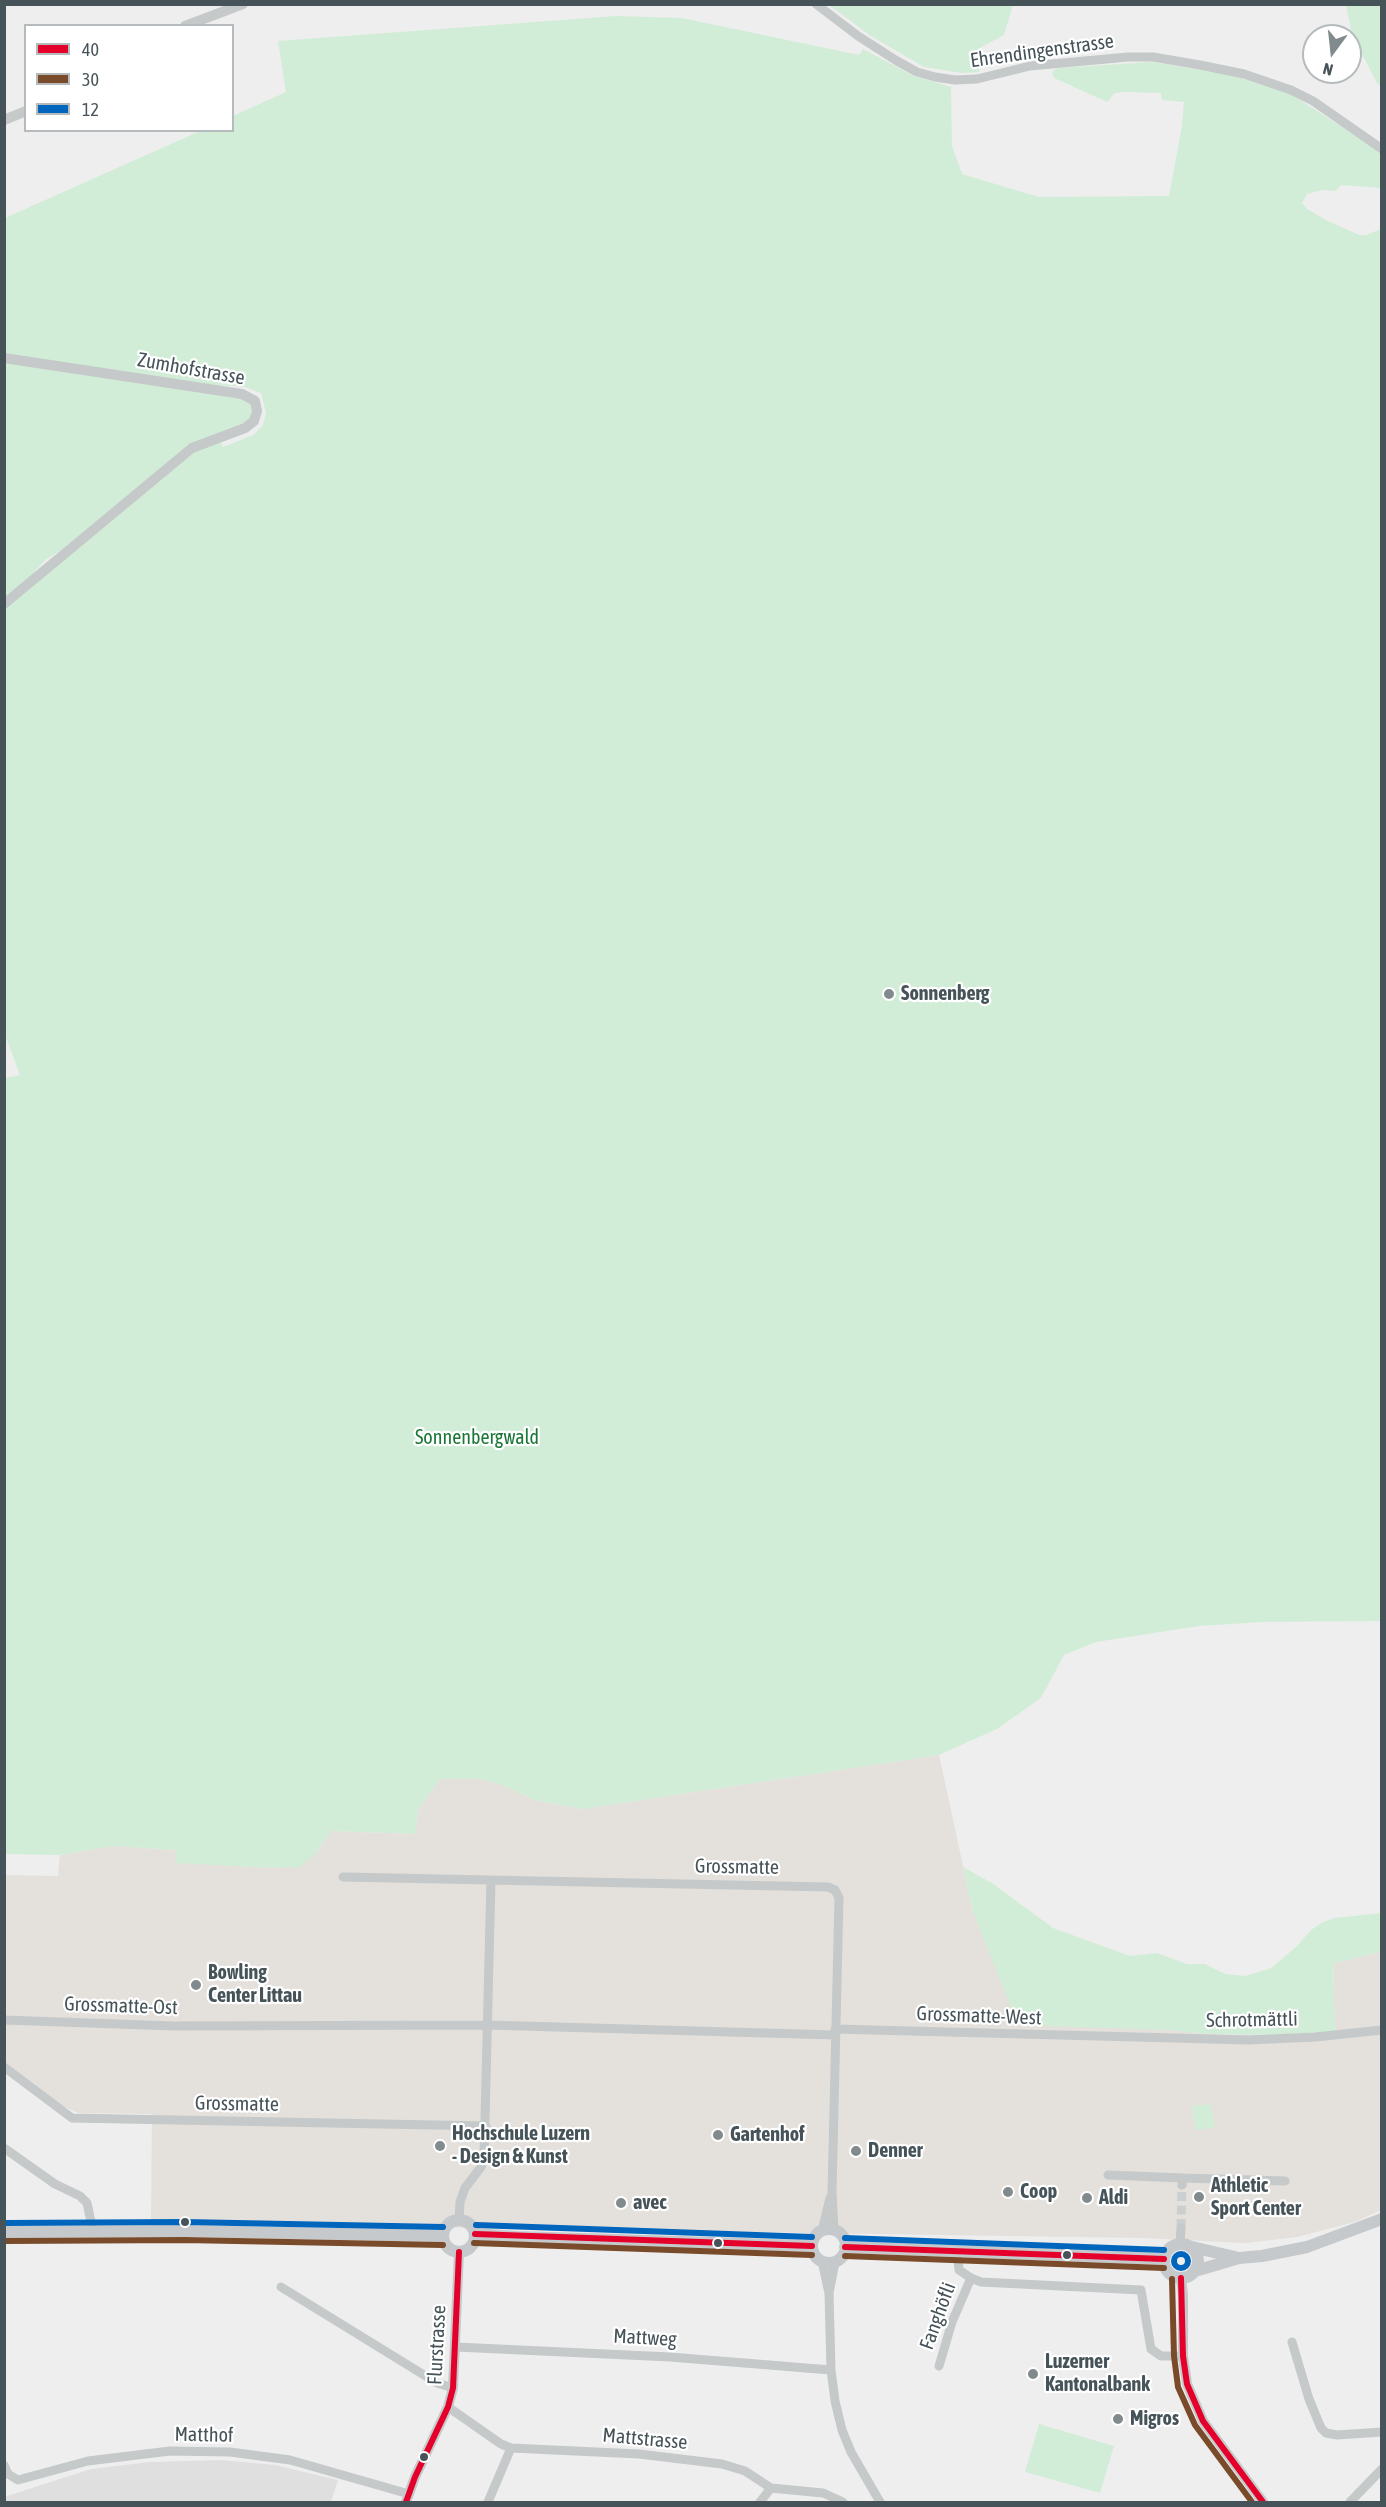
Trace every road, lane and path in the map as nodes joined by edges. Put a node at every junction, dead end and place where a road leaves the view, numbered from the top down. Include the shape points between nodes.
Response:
1 (243, 4) edge
2 (816, 4) edge
3 (190, 24) edge
4 (24, 112) edge
5 (4, 120) edge
6 (1382, 149) edge
7 (4, 358) edge
8 (4, 604) edge
9 (344, 1877) dead end
10 (491, 1880) junction
11 (4, 2020) edge
12 (488, 2025) junction
13 (1382, 2030) edge
14 (835, 2032) junction
15 (1122, 2038) joint
16 (4, 2067) edge
17 (486, 2126) junction
18 (4, 2148) edge
19 (1108, 2175) dead end
20 (1285, 2181) dead end
21 (1382, 2219) edge
22 (459, 2220) junction
23 (1181, 2228) tunnel mouth
24 (93, 2231) junction
25 (828, 2231) junction
26 (4, 2232) edge
27 (475, 2234) junction
28 (443, 2236) junction
29 (812, 2246) junction
30 (1186, 2246) junction
31 (845, 2247) junction
32 (957, 2250) junction
33 (459, 2252) junction
34 (1239, 2258) junction
35 (1164, 2259) junction
36 (822, 2262) junction
37 (835, 2262) junction
38 (1195, 2271) junction
39 (971, 2278) junction
40 (1181, 2278) junction
41 (281, 2287) dead end
42 (829, 2293) junction
43 (1292, 2342) dead end
44 (456, 2347) junction
45 (1183, 2356) junction
46 (939, 2366) dead end
47 (831, 2370) junction
48 (453, 2388) junction
49 (448, 2407) junction
50 (1382, 2432) edge
51 (511, 2448) junction
52 (4, 2465) edge
53 (1382, 2469) edge
54 (771, 2488) junction
55 (408, 2498) edge
56 (488, 2502) edge
57 (760, 2502) edge
58 (843, 2502) edge
59 (880, 2502) edge
60 (1263, 2502) edge
61 (1350, 2502) edge

1 - 3 street
2 - 6 street, Ehrendingenstrasse via 897,62 936,77 977,79 1030,66 1153,57 1244,74 1291,90
4 - 5 street
7 - 8 street, Zumhofstrasse via 242,394 255,401 257,411 254,421 245,428 192,448
9 - 10 street, Grossmatte
10 - 12 street
10 - 14 street, Grossmatte via 835,1890 839,1898
11 - 12 street, Grossmatte-Ost via 174,2026
12 - 14 street
12 - 17 street
13 - 15 street, Schrotmättli via 1248,2040
14 - 15 street, Grossmatte-West
14 - 25 street, Grossmatte via 835,2211
16 - 17 street, Grossmatte via 72,2118
17 - 22 street via 482,2167 465,2188
18 - 24 street via 55,2184 80,2196 87,2203
19 - 20 street via 1182,2182
21 - 34 main road via 1307,2247
22 - 27 main road via 471,2225
22 - 28 main road via 449,2222
23 - 30 street
24 - 26 main road
24 - 28 main road
25 - 29 main road via 815,2237
25 - 31 main road via 843,2237
27 - 29 main road
27 - 33 main road via 469,2248
28 - 33 main road via 449,2249
29 - 36 main road
30 - 34 main road
30 - 35 main road via 1171,2247
30 - 38 main road via 1198,2259
31 - 32 main road
31 - 37 main road via 842,2257
32 - 35 main road
32 - 39 street, Fanghöfli via 957,2267
33 - 44 street, Flurstrasse
34 - 38 main road
35 - 40 main road via 1167,2271
36 - 37 main road
36 - 42 street
37 - 42 street
38 - 40 main road
39 - 45 street, Fanghöfli via 981,2282 1141,2290 1151,2349 1161,2356
39 - 46 street, Fanghöfli
40 - 45 street
41 - 48 street via 437,2383
42 - 47 street
43 - 50 street via 1309,2399 1326,2433
44 - 47 street, Mattweg via 670,2357
44 - 48 street, Flurstrasse
45 - 60 street via 1187,2384 1203,2421
47 - 59 street via 842,2430
48 - 49 street, Flurstrasse
49 - 51 street, Mattstrasse
49 - 55 street, Flurstrasse
51 - 54 street, Mattstrasse via 639,2454 722,2464 745,2471
51 - 56 street
52 - 55 street, Matthof via 8,2474 18,2480 88,2461 170,2451 230,2452 290,2460
53 - 61 street
54 - 57 street
54 - 58 street, Mattstrasse via 823,2493

